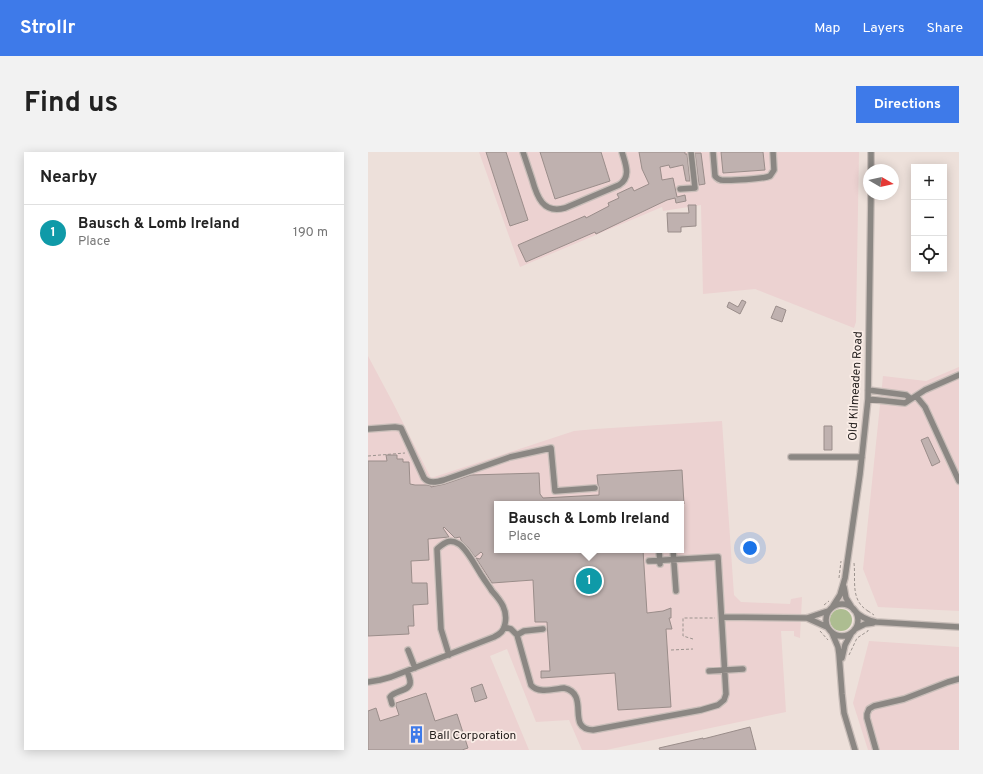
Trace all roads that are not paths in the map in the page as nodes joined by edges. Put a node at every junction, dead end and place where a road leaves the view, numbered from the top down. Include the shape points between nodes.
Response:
1 (523, 152) edge
2 (622, 152) edge
3 (691, 152) edge
4 (713, 152) edge
5 (773, 152) edge
6 (871, 152) edge
7 (871, 164) edge
8 (680, 190) dead end
9 (871, 200) edge
10 (959, 375) edge
11 (868, 390) junction
12 (916, 396) junction
13 (868, 399) junction
14 (910, 399) junction
15 (368, 429) edge
16 (791, 457) dead end
17 (862, 457) junction
18 (959, 481) edge
19 (595, 488) dead end
20 (659, 553) edge
21 (673, 553) edge
22 (674, 559) junction
23 (649, 561) dead end
24 (660, 562) junction
25 (845, 578) junction
26 (676, 590) dead end
27 (833, 606) junction
28 (853, 608) junction
29 (828, 612) junction
30 (722, 617) junction
31 (807, 618) junction
32 (881, 622) junction
33 (504, 627) junction
34 (827, 627) junction
35 (959, 627) edge
36 (543, 630) dead end
37 (853, 632) junction
38 (832, 633) junction
39 (517, 635) junction
40 (408, 650) dead end
41 (448, 655) junction
42 (415, 668) junction
43 (841, 668) junction
44 (744, 669) dead end
45 (724, 670) junction
46 (407, 671) junction
47 (709, 671) dead end
48 (959, 679) edge
49 (368, 682) edge
50 (392, 704) dead end
51 (855, 750) edge
52 (876, 750) edge

1 - 2 street via 540,200 553,209 565,208 623,182 627,171
3 - 8 street via 695,188
4 - 5 street via 715,176 726,180 763,179 772,175
6 - 7 street
9 - 11 street, Old Kilmeaden Road
10 - 12 street
11 - 13 street, Old Kilmeaden Road
11 - 14 street via 906,395
12 - 14 street
12 - 18 street via 925,407
13 - 14 street via 905,403
13 - 17 street, Old Kilmeaden Road
15 - 19 street via 400,428 427,481 447,479 517,455 551,448 555,491
16 - 17 street
17 - 25 street, Old Kilmeaden Road
20 - 24 street
21 - 22 street
22 - 24 street
22 - 26 street
22 - 30 street via 718,557
23 - 24 street
25 - 27 street, Old Kilmeaden Road
25 - 28 street, Old Kilmeaden Road via 846,598
27 - 28 street via 843,604
27 - 29 street
28 - 32 street via 864,618
28 - 37 street via 858,621
29 - 31 street
29 - 34 street via 825,619
30 - 31 street
30 - 45 street
31 - 34 street
32 - 35 street
32 - 37 street via 869,623
33 - 39 street
33 - 41 street via 497,636
33 - 41 street via 505,613 502,604 464,549 458,543 444,543 437,550 441,629
34 - 38 street
36 - 39 street via 524,631
37 - 38 street via 842,636
37 - 43 street via 843,650
38 - 43 street via 838,647
39 - 45 street via 533,688 564,688 574,693 580,723 589,730 695,712 718,705 726,694
40 - 42 street
41 - 42 street
42 - 46 street
43 - 51 street via 844,713
44 - 45 street
45 - 47 street
46 - 49 street
46 - 50 street via 410,686 392,694
48 - 52 street via 869,709 867,718

